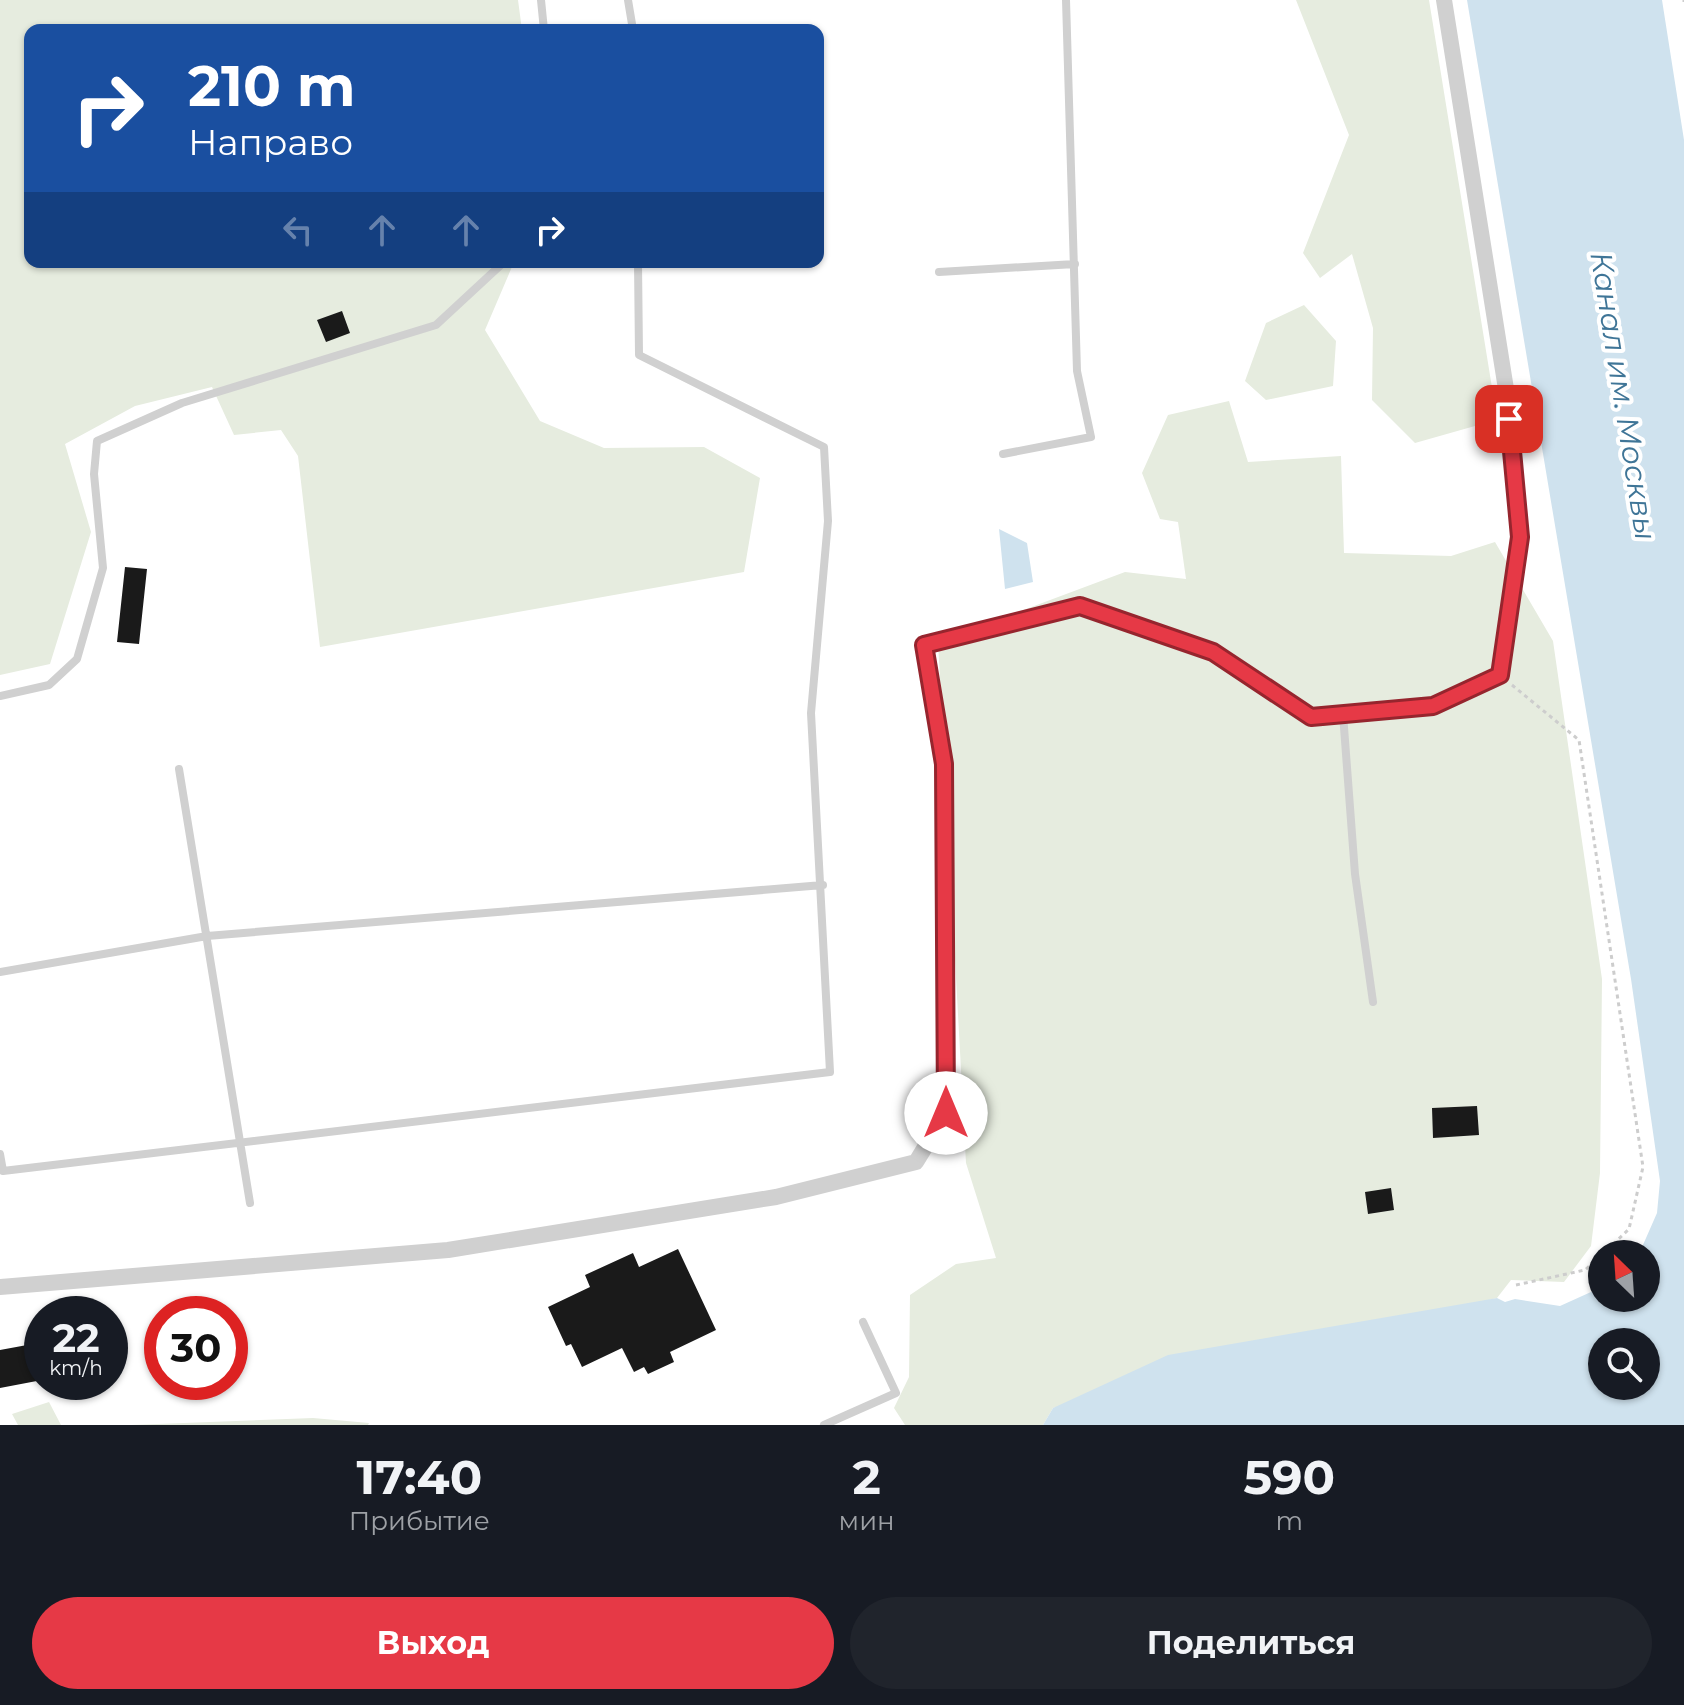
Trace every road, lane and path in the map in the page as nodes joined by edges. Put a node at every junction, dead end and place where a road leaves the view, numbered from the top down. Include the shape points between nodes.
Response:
1 (541, 0) edge
2 (628, 0) edge
3 (1066, 0) edge
4 (1444, 0) edge
5 (543, 24) edge
6 (632, 24) edge
7 (1075, 264) junction
8 (498, 268) edge
9 (638, 268) edge
10 (939, 272) dead end
11 (1003, 454) dead end
12 (1500, 675) junction
13 (0, 696) edge
14 (1343, 714) junction
15 (179, 769) dead end
16 (823, 885) junction
17 (207, 936) junction
18 (0, 972) edge
19 (1373, 1002) dead end
20 (240, 1141) junction
21 (0, 1154) edge
22 (250, 1203) dead end
23 (1617, 1240) edge
24 (1588, 1267) edge
25 (1516, 1285) dead end
26 (0, 1287) edge
27 (863, 1322) dead end
28 (847, 1421) edge
29 (824, 1425) edge

1 - 5 lane
2 - 6 lane
3 - 7 lane
4 - 12 street via 1506,389 1520,537
7 - 10 lane
7 - 11 lane via 1077,371 1091,437
8 - 13 lane via 436,325 182,403 97,441 94,474 103,568 77,659 49,685
9 - 16 lane via 639,355 824,447 828,521 811,713
12 - 14 street via 1433,706
12 - 23 path via 1579,740 1643,1167 1629,1229
14 - 19 lane via 1355,874
14 - 26 street via 1311,717 1213,652 1080,606 924,645 944,764 946,1113 916,1162 776,1197 448,1250
15 - 17 lane
16 - 17 lane
16 - 20 lane via 830,1072
17 - 18 lane
17 - 20 lane
20 - 21 lane via 3,1171
20 - 22 lane
24 - 25 path
27 - 28 lane via 896,1393
28 - 29 lane

